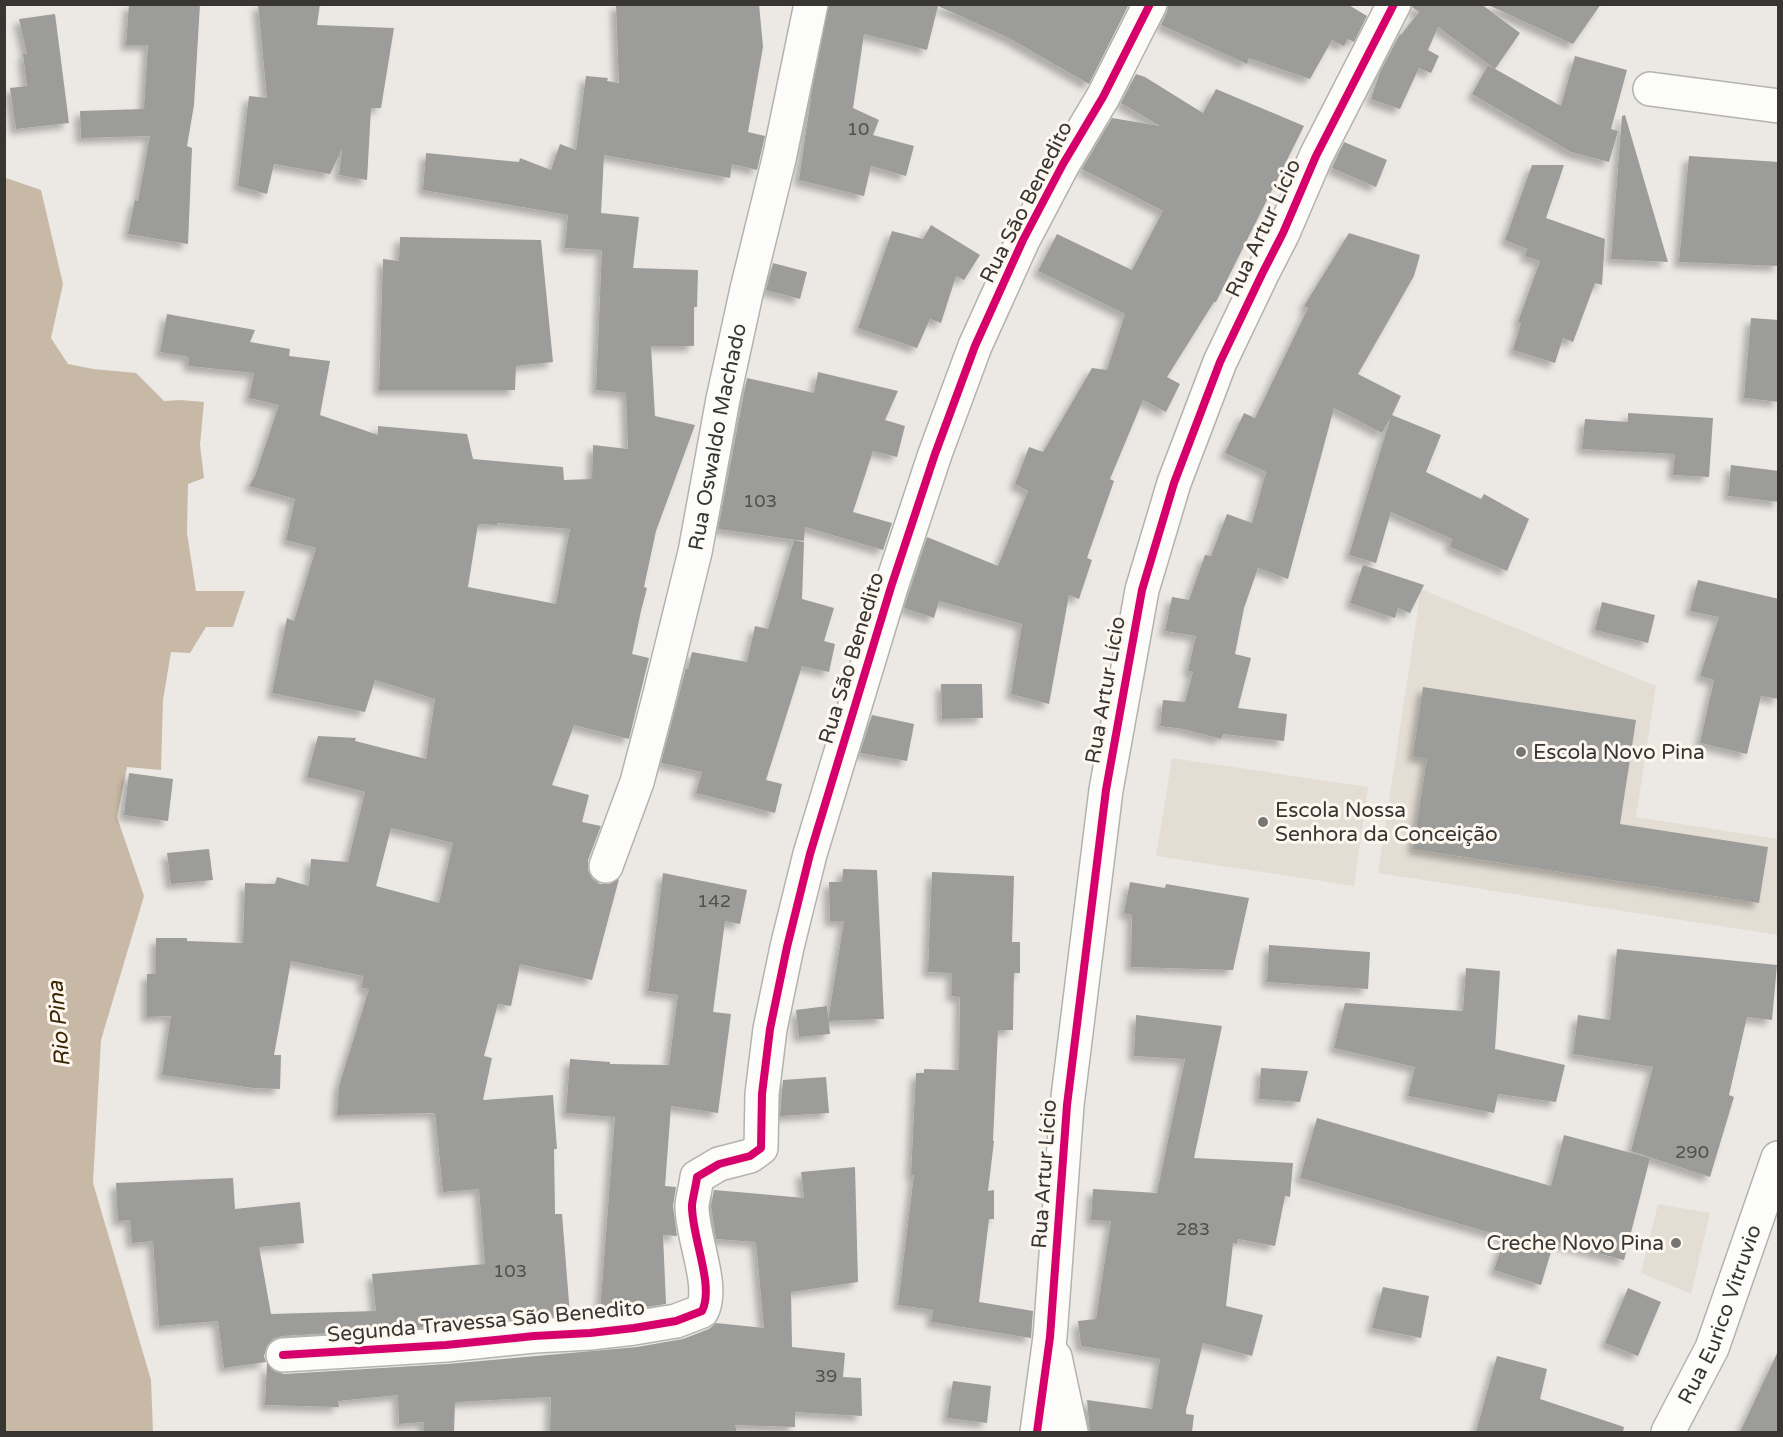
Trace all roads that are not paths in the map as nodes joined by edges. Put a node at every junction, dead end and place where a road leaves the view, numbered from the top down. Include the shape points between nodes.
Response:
1 (811, 4) edge
2 (1150, 4) edge
3 (1395, 4) edge
4 (1650, 89) dead end
5 (1779, 106) edge
6 (606, 866) dead end
7 (1779, 1158) edge
8 (692, 1316) joint
9 (1050, 1337) junction
10 (283, 1355) dead end
11 (1037, 1432) edge
12 (1071, 1432) edge
13 (1668, 1432) edge

1 - 6 street, Rua Oswaldo Machado via 723,399 695,552 637,782
2 - 8 street, Rua São Benedito via 1023,240 975,346 935,454 810,854 771,1029 762,1094 761,1148 697,1177 692,1205 706,1289 702,1311
3 - 9 street, Rua Artur Lício via 1316,156 1220,362 1174,483 1142,590 1106,790 1068,1094
4 - 5 street
7 - 13 street, Rua Eurico Vitruvio via 1712,1348
8 - 10 street, Segunda Travessa São Benedito via 590,1333
9 - 11 street, Rua Artur Lício
9 - 12 street, Rua Artur Lício

